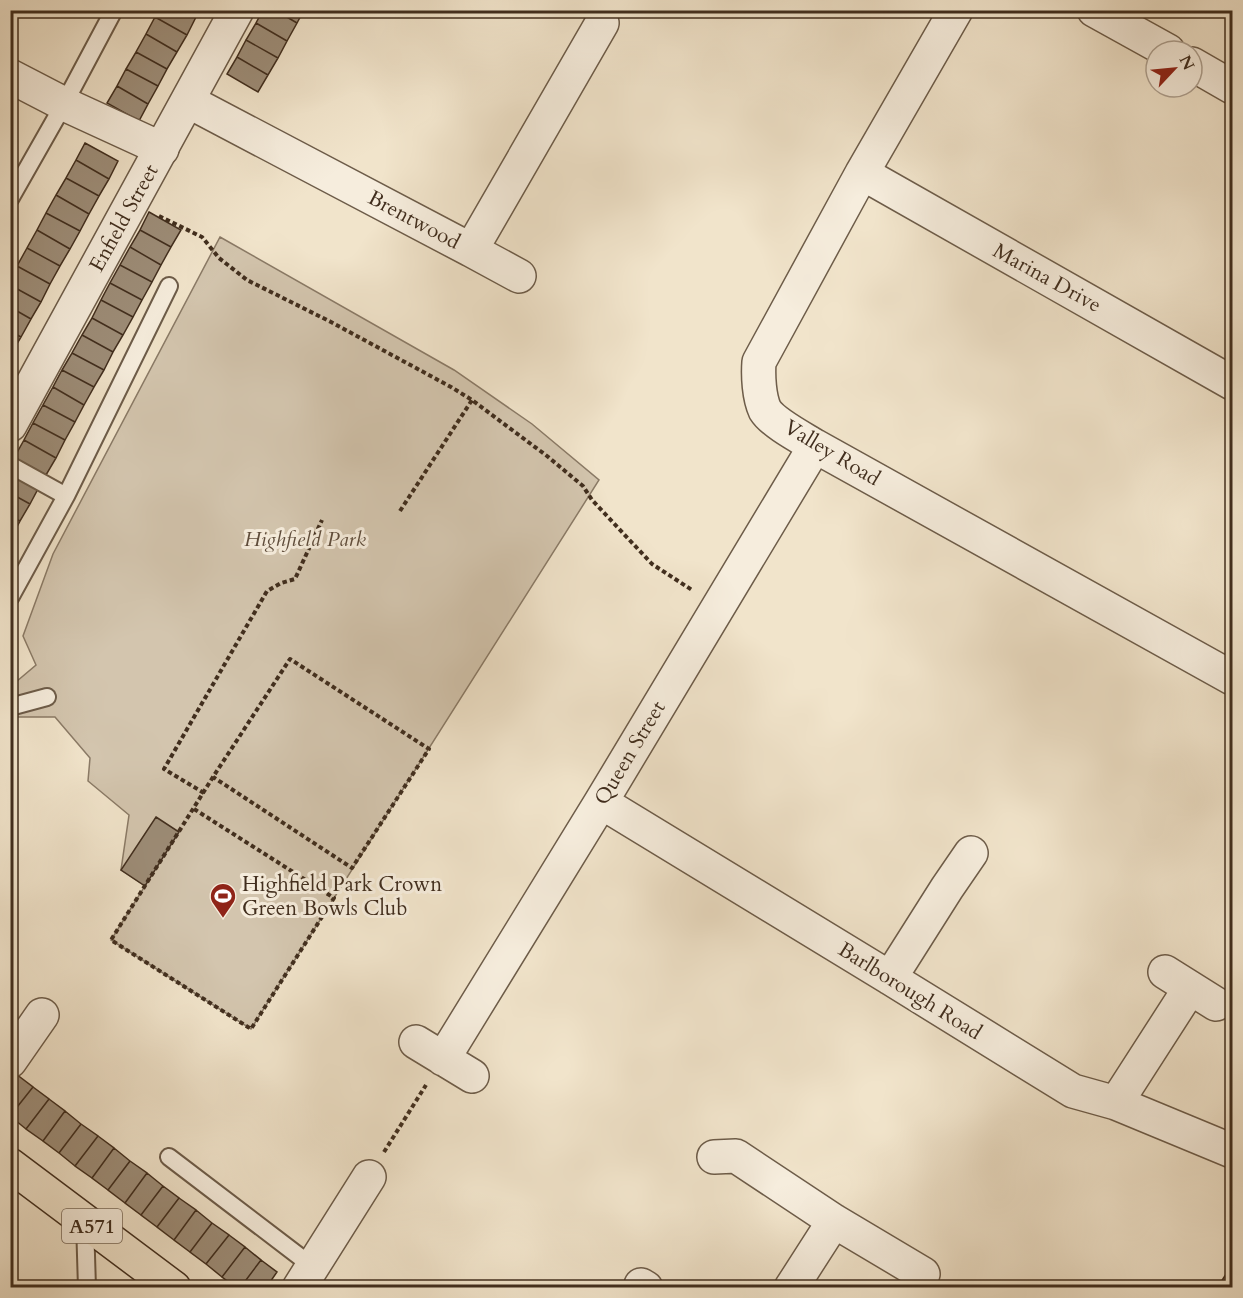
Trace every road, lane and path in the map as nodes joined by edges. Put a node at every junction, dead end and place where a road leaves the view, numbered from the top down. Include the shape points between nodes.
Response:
1 (114, 10) edge
2 (237, 10) edge
3 (956, 10) edge
4 (1095, 10) edge
5 (602, 23) dead end
6 (1147, 39) edge
7 (1204, 71) edge
8 (10, 76) edge
9 (1233, 87) edge
10 (188, 100) junction
11 (64, 104) junction
12 (162, 149) junction
13 (862, 173) junction
14 (10, 200) edge
15 (133, 203) junction
16 (471, 250) junction
17 (519, 276) dead end
18 (170, 286) dead end
19 (1233, 383) edge
20 (472, 400) junction
21 (10, 424) edge
22 (815, 446) junction
23 (10, 465) edge
24 (66, 496) junction
25 (400, 511) dead end
26 (322, 520) dead end
27 (10, 598) edge
28 (718, 607) junction
29 (1233, 678) edge
30 (47, 697) dead end
31 (10, 707) edge
32 (213, 777) junction
33 (204, 793) junction
34 (601, 802) junction
35 (194, 809) junction
36 (971, 853) dead end
37 (890, 978) junction
38 (1190, 988) dead end
39 (42, 1015) dead end
40 (429, 1050) junction
41 (10, 1061) edge
42 (472, 1076) dead end
43 (1116, 1103) junction
44 (731, 1150) dead end
45 (1233, 1151) edge
46 (169, 1157) dead end
47 (10, 1165) edge
48 (369, 1177) joint
49 (85, 1221) junction
50 (834, 1221) junction
51 (923, 1274) dead end
52 (308, 1280) edge
53 (87, 1287) edge
54 (174, 1287) edge
55 (790, 1287) edge

1 - 11 lane
2 - 10 street, Enfield Street
3 - 13 street, Valley Road
4 - 6 street
5 - 16 street, Brentwood
7 - 9 street
8 - 11 street
10 - 12 street, Enfield Street
10 - 16 street, Brentwood
11 - 12 street
11 - 14 lane
12 - 15 street, Enfield Street
13 - 19 street, Marina Drive
13 - 22 street, Valley Road via 759,362 758,381 766,410 781,425
15 - 20 path via 202,237 219,258 247,280
15 - 21 street, Enfield Street
16 - 17 street
18 - 24 lane
20 - 25 path
20 - 28 path via 583,486 652,564
22 - 28 street, Queen Street
22 - 29 street, Valley Road
23 - 24 lane
24 - 27 lane
26 - 33 path via 295,579 267,591 164,769
28 - 34 street, Queen Street
30 - 31 lane
32 - 32 path via 290,659 429,749 352,868
32 - 33 path
33 - 35 path
34 - 37 street, Barlborough Road
34 - 40 street, Queen Street
35 - 35 path via 334,898 251,1029 111,940
36 - 37 street via 937,880
37 - 43 street, Barlborough Road via 1073,1091
38 - 43 street
39 - 41 street
40 - 42 street
40 - 48 path
43 - 45 street, Barlborough Road
44 - 50 street
46 - 52 lane
47 - 49 main road, A571
48 - 52 street
49 - 53 lane
49 - 54 main road, A571
50 - 51 street
50 - 55 street

